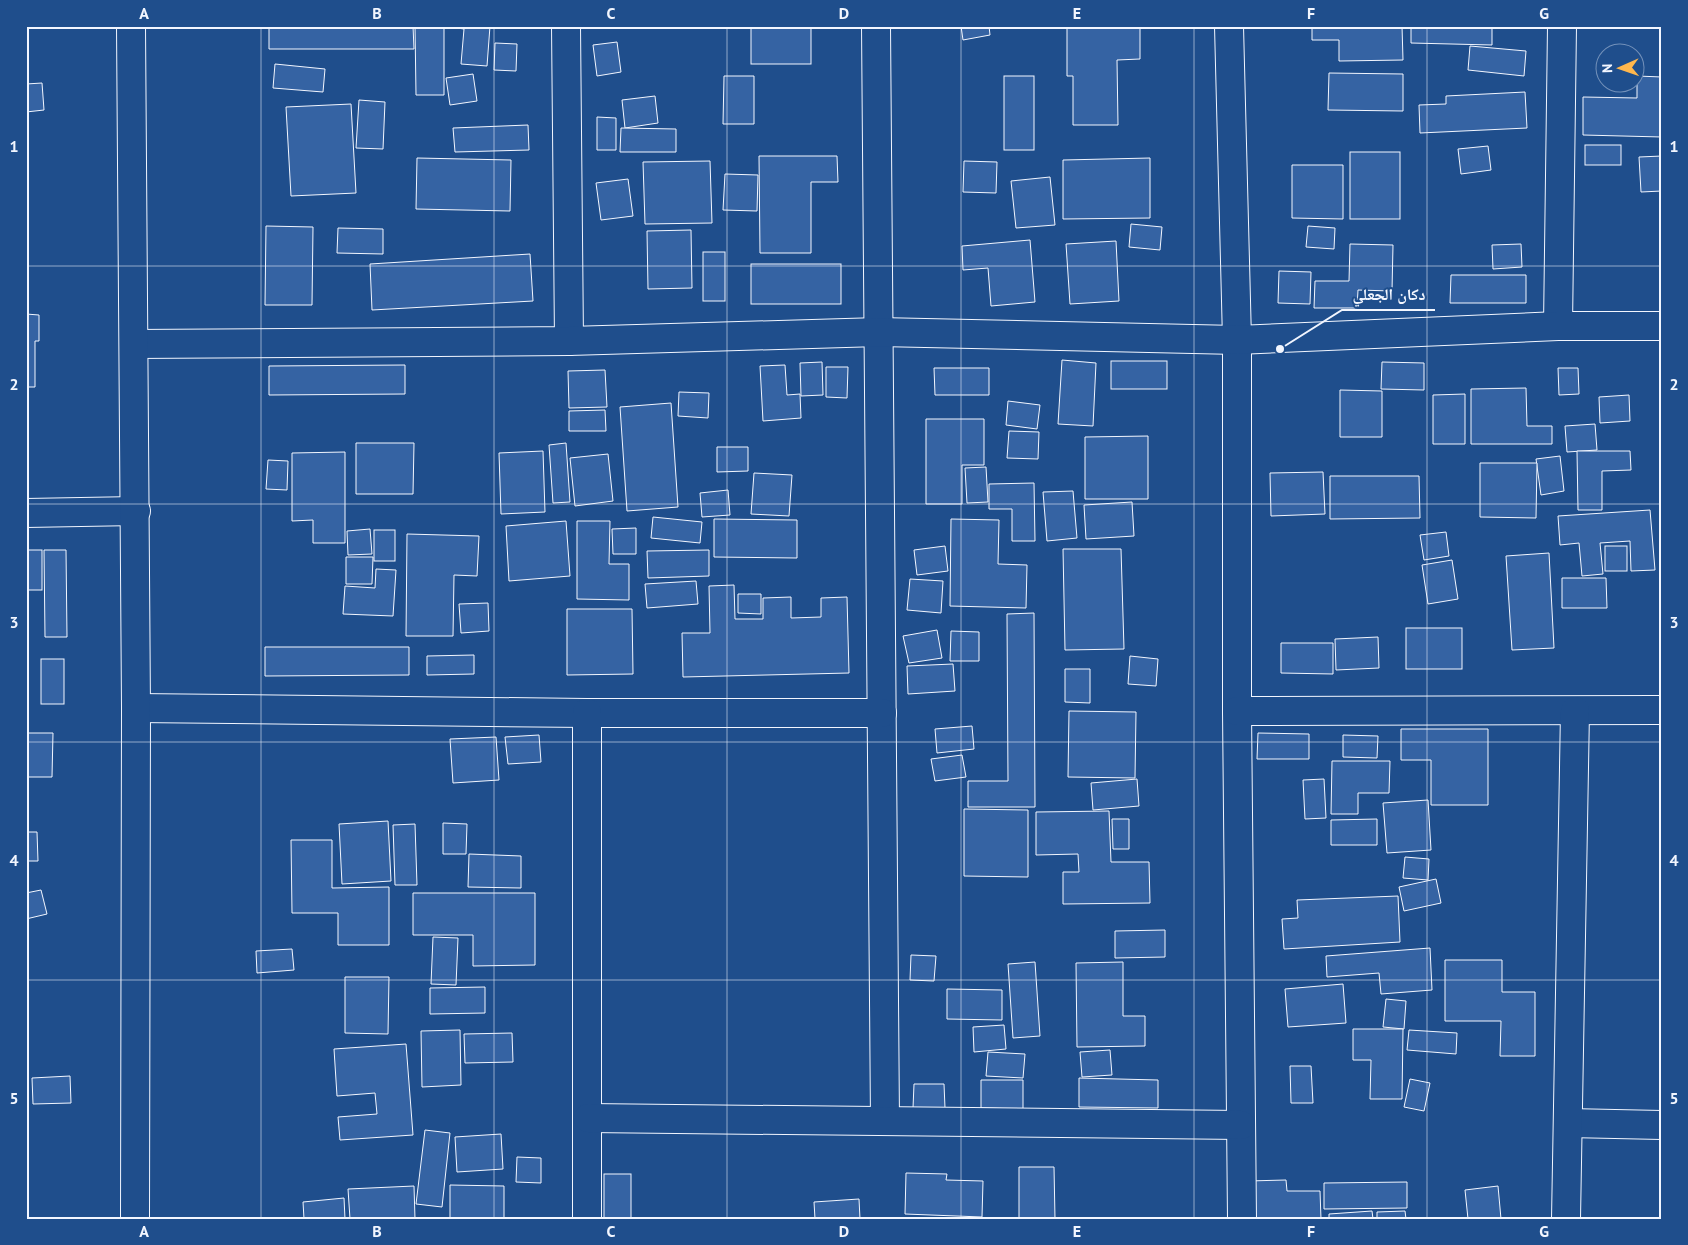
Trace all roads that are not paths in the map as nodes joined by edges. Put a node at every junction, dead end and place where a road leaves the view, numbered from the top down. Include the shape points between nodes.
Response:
1 (131, 26) edge
2 (566, 26) edge
3 (876, 26) edge
4 (1229, 26) edge
5 (1562, 26) edge
6 (1558, 326) junction
7 (1662, 326) edge
8 (878, 332) junction
9 (1237, 340) junction
10 (569, 341) junction
11 (134, 344) junction
12 (136, 511) junction
13 (26, 513) edge
14 (136, 708) junction
15 (1662, 710) edge
16 (1237, 711) junction
17 (1575, 711) junction
18 (587, 713) junction
19 (882, 713) junction
20 (588, 1118) junction
21 (885, 1121) junction
22 (1568, 1123) junction
23 (1662, 1124) edge
24 (1242, 1125) junction
25 (135, 1219) edge
26 (587, 1219) edge
27 (1242, 1219) edge
28 (1566, 1219) edge

1 - 11 street
2 - 10 street
3 - 8 street
4 - 9 street
5 - 6 street
6 - 7 street
6 - 9 street
8 - 9 street
8 - 10 street
8 - 19 street
9 - 16 street
10 - 11 street
11 - 12 street
12 - 13 street
12 - 14 street
14 - 18 street
14 - 25 street
15 - 17 street
16 - 17 street
16 - 24 street
17 - 22 street
18 - 19 street
18 - 20 street
19 - 21 street
20 - 21 street
20 - 26 street
21 - 24 street
22 - 23 street
22 - 28 street
24 - 27 street

